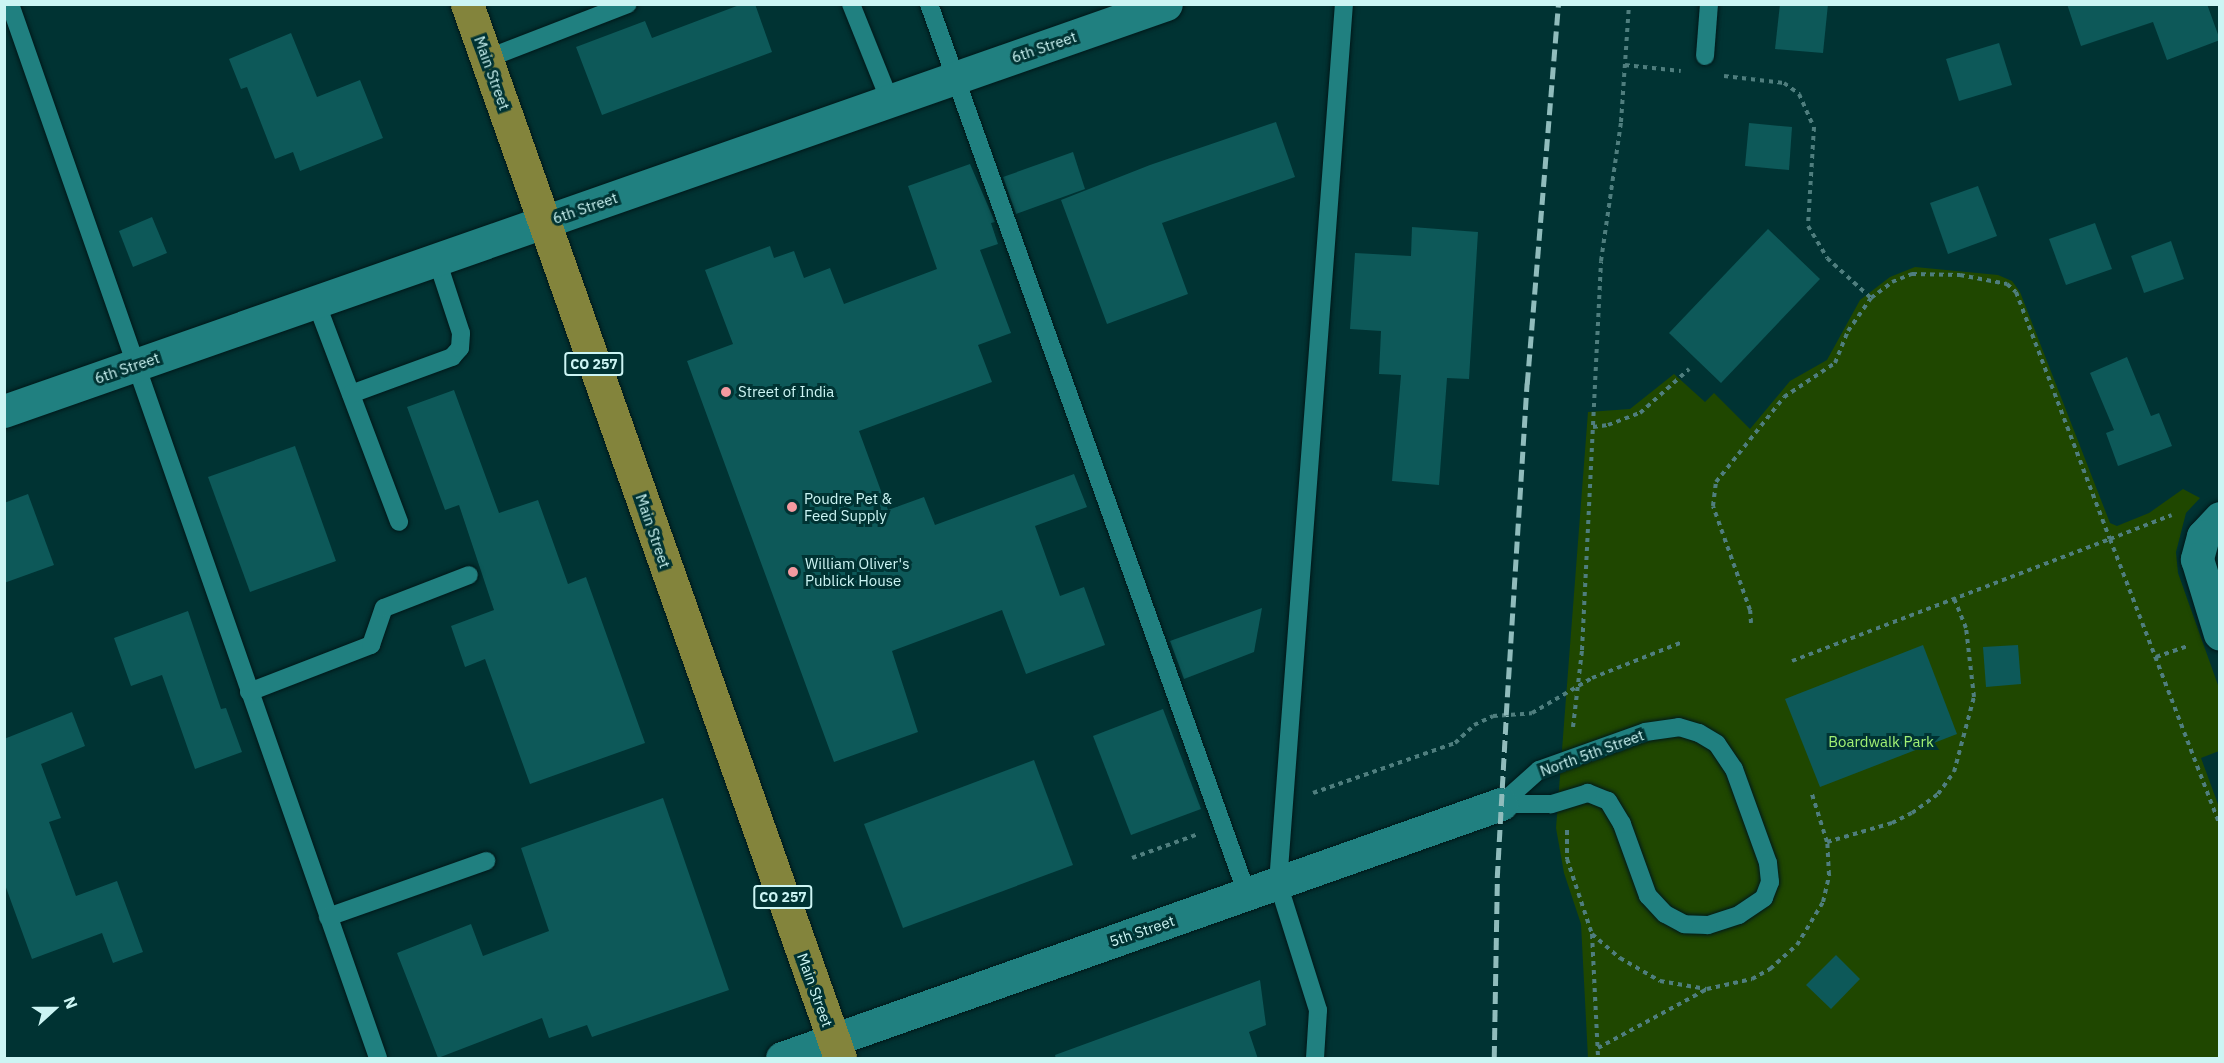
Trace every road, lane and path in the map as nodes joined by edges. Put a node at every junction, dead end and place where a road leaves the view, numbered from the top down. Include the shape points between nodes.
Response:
1 (10, 4) edge
2 (467, 4) edge
3 (628, 4) edge
4 (851, 4) edge
5 (929, 4) edge
6 (1166, 4) edge
7 (1344, 4) edge
8 (1629, 4) edge
9 (1709, 4) edge
10 (1705, 56) dead end
11 (486, 59) junction
12 (1625, 65) junction
13 (1693, 73) dead end
14 (1716, 75) dead end
15 (954, 79) junction
16 (890, 101) junction
17 (544, 222) junction
18 (437, 260) junction
19 (1871, 298) junction
20 (316, 302) junction
21 (134, 366) junction
22 (1689, 369) dead end
23 (351, 394) junction
24 (4, 411) edge
25 (1593, 427) junction
26 (2176, 510) dead end
27 (2220, 518) edge
28 (399, 522) dead end
29 (2110, 539) junction
30 (469, 575) dead end
31 (1954, 598) junction
32 (1751, 623) dead end
33 (2220, 634) edge
34 (1680, 643) dead end
35 (1792, 661) dead end
36 (1575, 689) junction
37 (249, 692) junction
38 (1573, 739) dead end
39 (1812, 794) dead end
40 (1284, 804) junction
41 (1501, 804) junction
42 (1568, 821) dead end
43 (1223, 826) junction
44 (2220, 826) edge
45 (1827, 842) junction
46 (1132, 858) dead end
47 (486, 861) dead end
48 (1278, 883) junction
49 (1247, 894) junction
50 (328, 917) junction
51 (1592, 934) junction
52 (1707, 989) junction
53 (1598, 1048) junction
54 (837, 1049) edge
55 (378, 1059) edge
56 (782, 1059) edge
57 (1316, 1059) edge
58 (1598, 1059) edge

1 - 21 lane
2 - 11 main road, Main Street / CO 257
3 - 11 lane
4 - 16 lane
5 - 15 lane
6 - 15 street, 6th Street
7 - 40 lane
8 - 12 path
9 - 10 lane
11 - 17 main road, Main Street / CO 257
12 - 13 path
12 - 25 path via 1622,122 1601,261
14 - 19 path via 1784,83 1799,93 1814,127 1808,226 1827,258
15 - 16 street, 6th Street
15 - 43 lane
16 - 17 street, 6th Street
17 - 18 street, 6th Street
17 - 54 main road, Main Street / CO 257
18 - 20 street, 6th Street
18 - 23 lane via 461,333 460,348 452,357
19 - 29 path via 1892,282 1932,272 2007,284 2016,292
19 - 32 path via 1848,331 1835,363 1784,397 1716,482 1713,507 1750,610
20 - 21 street, 6th Street
20 - 23 lane
21 - 24 street, 6th Street
21 - 37 lane
22 - 25 path via 1640,413
23 - 28 lane
25 - 36 path via 1582,650
26 - 29 path via 2170,517
27 - 33 street via 2203,536 2196,559
29 - 31 path
29 - 44 path
30 - 37 lane via 384,608 371,645
31 - 35 path
31 - 45 path via 1966,628 1974,697 1954,772 1938,794 1912,813 1892,823
34 - 36 path via 1592,678
36 - 38 path
36 - 40 path via 1532,712 1492,716 1474,725 1455,743
37 - 50 lane
39 - 45 path
40 - 48 lane
41 - 41 lane, North 5th Street via 1551,804 1588,794 1608,801 1622,824 1648,896 1665,914 1684,924 1708,925 1738,915 1764,898 1770,882 1768,863 1734,769 1717,744 1679,727 1645,732 1539,770
41 - 48 street, 5th Street
42 - 51 path via 1567,859
43 - 46 path
43 - 49 lane
45 - 52 path via 1829,875 1823,902 1797,945 1752,979
47 - 50 lane
48 - 49 street, 5th Street
48 - 57 lane via 1318,1010
49 - 54 street, 5th Street
50 - 55 lane
51 - 52 path via 1620,958 1660,981
51 - 53 path
52 - 53 path
53 - 58 path
54 - 56 street, 5th Street

